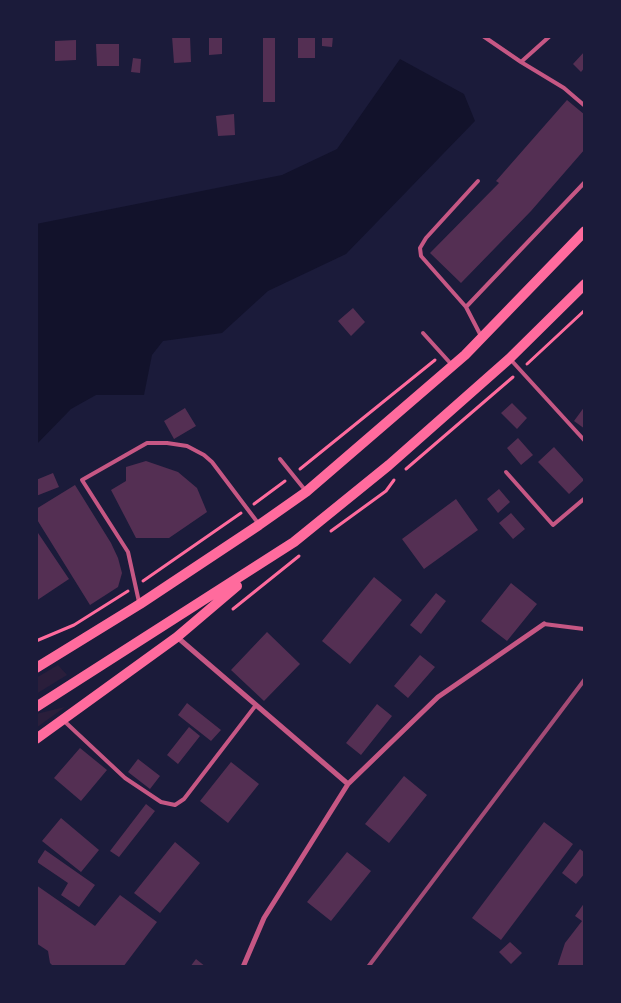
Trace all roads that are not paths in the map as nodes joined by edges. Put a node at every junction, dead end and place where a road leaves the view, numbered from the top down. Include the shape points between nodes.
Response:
1 (483, 36) edge
2 (550, 36) edge
3 (521, 62) junction
4 (585, 106) edge
5 (478, 181) dead end
6 (585, 182) edge
7 (585, 231) edge
8 (585, 284) edge
9 (466, 307) junction
10 (423, 333) dead end
11 (482, 338) junction
12 (509, 359) junction
13 (453, 366) junction
14 (585, 441) edge
15 (280, 459) dead end
16 (506, 472) dead end
17 (306, 492) junction
18 (585, 498) edge
19 (259, 525) junction
20 (267, 561) junction
21 (140, 604) junction
22 (544, 624) joint
23 (585, 628) edge
24 (177, 638) junction
25 (36, 668) edge
26 (256, 705) junction
27 (36, 707) edge
28 (63, 720) junction
29 (36, 739) edge
30 (348, 784) junction
31 (243, 967) edge

1 - 3 lane
2 - 3 lane
3 - 4 lane via 564,88
5 - 9 lane via 420,248 421,256
6 - 9 lane
7 - 11 main road
8 - 12 main road
9 - 11 lane
10 - 13 lane
11 - 13 main road
12 - 14 lane
12 - 20 main road via 389,465
13 - 17 main road
15 - 17 lane
16 - 18 lane via 553,525
17 - 19 main road
19 - 21 main road
19 - 21 lane via 212,462 187,446 148,443 82,480 128,552
20 - 24 main road
20 - 27 main road
21 - 25 main road
22 - 23 lane
22 - 30 street via 438,697
24 - 26 street
24 - 28 main road
26 - 28 lane via 184,799 175,806 161,802 125,778
26 - 30 street
28 - 29 main road
30 - 31 street via 264,918

